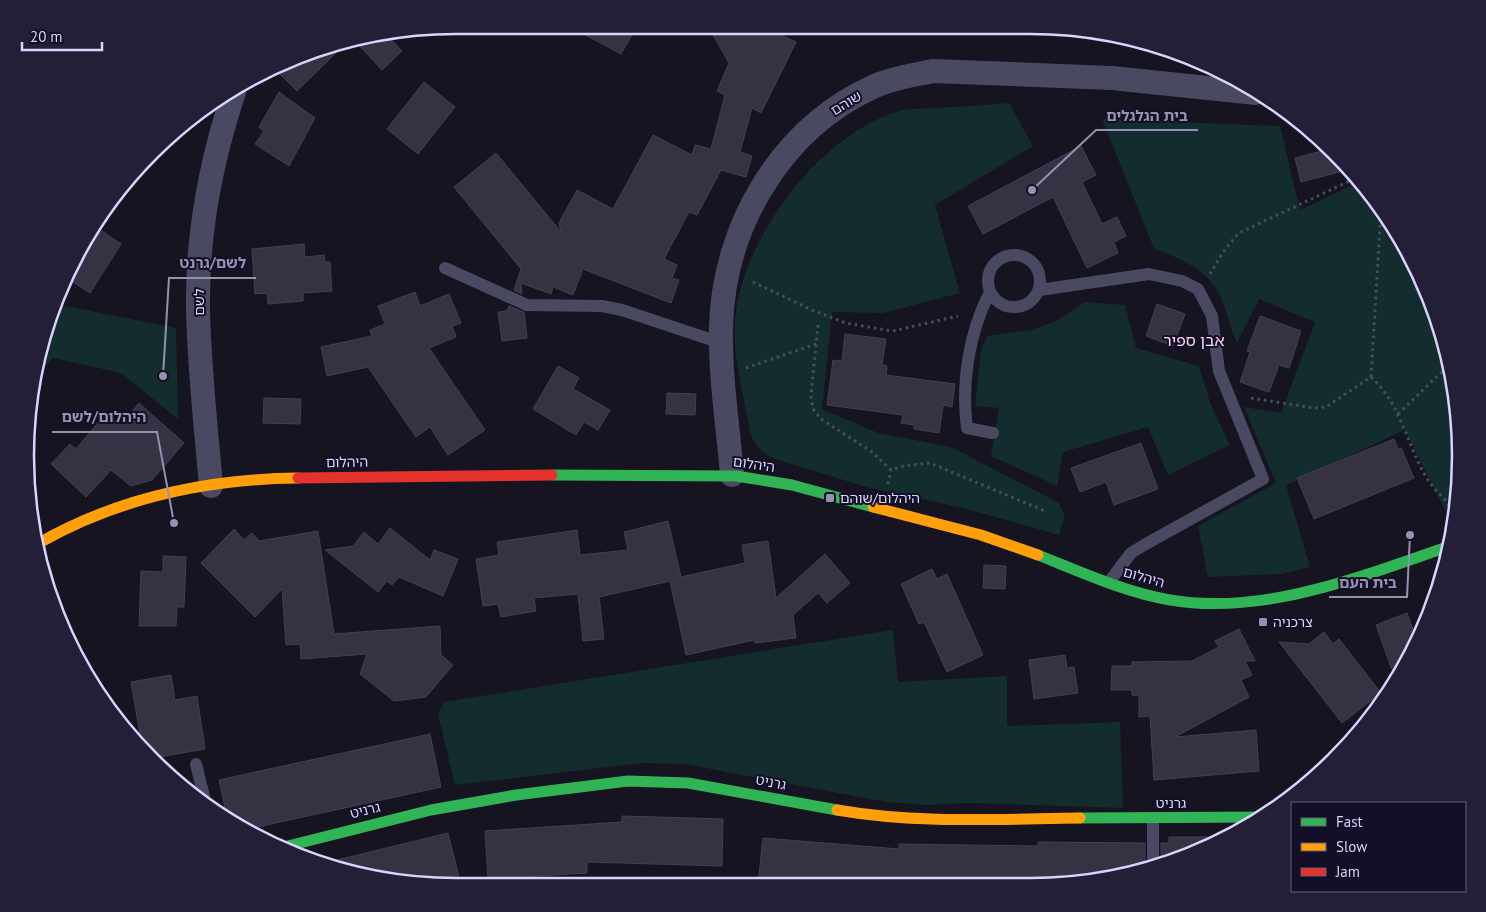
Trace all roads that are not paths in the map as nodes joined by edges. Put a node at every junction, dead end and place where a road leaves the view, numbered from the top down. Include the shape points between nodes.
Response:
1 (1243, 92) edge
2 (232, 98) edge
3 (445, 268) dead end
4 (1038, 290) junction
5 (990, 292) junction
6 (721, 344) junction
7 (993, 433) dead end
8 (732, 475) junction
9 (211, 486) junction
10 (43, 541) edge
11 (1442, 549) edge
12 (1109, 582) junction
13 (196, 764) dead end
14 (203, 794) edge
15 (1249, 817) edge
16 (1153, 818) junction
17 (292, 845) edge
18 (1153, 860) edge

1 - 6 street, שוהם via 1152,81 964,71 933,72 876,85 826,115 784,156 751,207 738,234 725,280
2 - 9 street, לשם via 215,158 200,257 198,307
3 - 6 lane via 527,305 602,306 622,310
4 - 5 lane via 1029,303 1013,308 997,302
4 - 5 lane via 1040,278 1036,267 1027,258 1014,255 993,265 988,281
4 - 12 lane via 1149,274 1182,281 1198,289 1212,316 1219,370 1263,479 1144,544 1131,553
5 - 7 lane via 980,311 968,358 965,416 967,428
6 - 8 street, שוהם
8 - 9 street, היהלום via 278,478
8 - 12 street, היהלום via 776,482 972,533 1027,550
9 - 10 street, היהלום via 112,509 70,525
11 - 12 street, היהלום via 1333,583 1229,603 1176,600
13 - 14 lane
15 - 16 street, גרניט
16 - 17 street, גרניט via 918,819 866,815 688,783 628,781 456,806
16 - 18 lane

